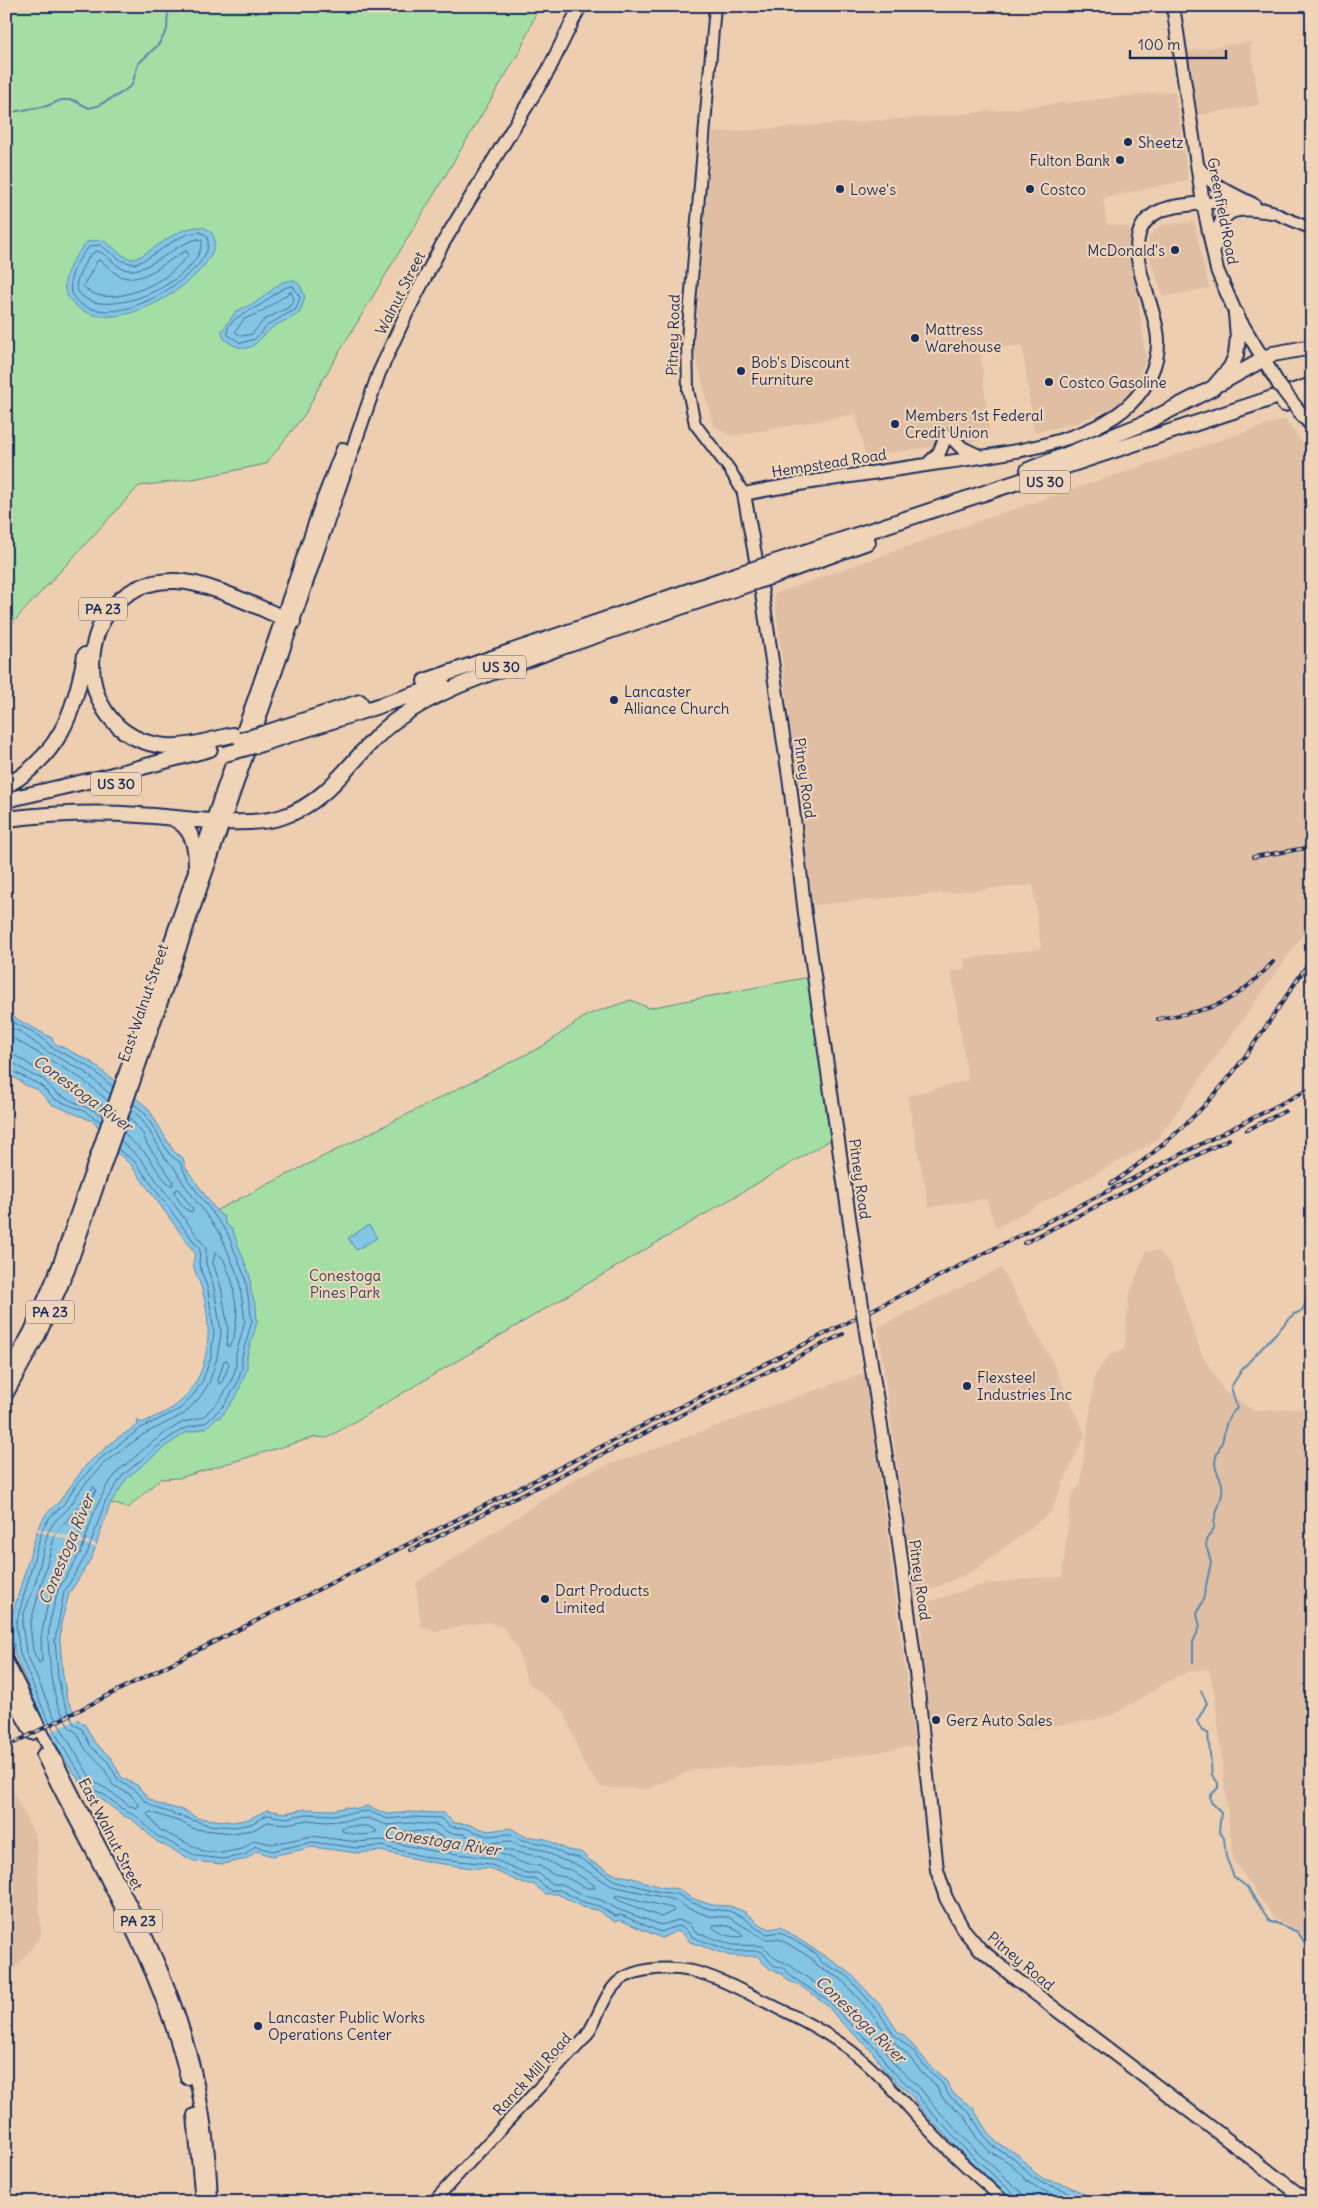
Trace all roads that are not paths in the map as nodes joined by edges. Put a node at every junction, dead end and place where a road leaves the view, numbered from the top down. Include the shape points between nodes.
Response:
1 (574, 6) edge
2 (580, 6) edge
3 (715, 6) edge
4 (1173, 6) edge
5 (1197, 165) junction
6 (1203, 203) junction
7 (1254, 205) junction
8 (1272, 212) junction
9 (1312, 228) edge
10 (1213, 255) junction
11 (1236, 314) junction
12 (1312, 347) edge
13 (1262, 360) junction
14 (1312, 385) edge
15 (1213, 388) junction
16 (1312, 396) edge
17 (1312, 426) edge
18 (982, 457) junction
19 (927, 465) junction
20 (744, 494) junction
21 (838, 541) junction
22 (777, 568) junction
23 (736, 581) junction
24 (289, 617) junction
25 (556, 649) junction
26 (264, 734) junction
27 (229, 744) junction
28 (6, 786) edge
29 (6, 800) edge
30 (6, 809) edge
31 (169, 817) junction
32 (6, 819) edge
33 (219, 820) junction
34 (196, 867) junction
35 (160, 988) junction
36 (80, 1221) junction
37 (6, 1376) edge
38 (6, 1395) edge
39 (6, 1660) edge
40 (6, 1687) edge
41 (202, 2202) edge
42 (211, 2202) edge
43 (433, 2202) edge
44 (1005, 2202) edge
45 (1309, 2202) edge

1 - 24 main road, Walnut Street via 536,78 435,245 378,358 333,473
2 - 24 main road, Walnut Street via 548,70 443,243 407,312 379,373
3 - 20 street, Pitney Road via 686,371 690,406 696,424
4 - 5 main road, Greenfield Road
5 - 6 main road, Greenfield Road
5 - 7 main road via 1208,180
6 - 7 street
6 - 10 main road, Greenfield Road
6 - 18 main road, Hempstead Road via 1160,211 1139,233 1137,259 1155,318 1158,349 1151,373 1131,403 1113,418 1084,432 1026,449
7 - 8 street
8 - 9 street
8 - 10 main road via 1240,208 1231,212 1218,226
10 - 11 main road, Greenfield Road
11 - 13 main road, Greenfield Road
11 - 15 highway via 1236,355 1231,367
12 - 13 highway via 1278,352
13 - 15 highway
13 - 17 main road, Greenfield Road, bridge
14 - 21 highway, US 30
15 - 21 highway via 1143,424 1073,454
16 - 22 highway, US 30 via 1242,416 854,546
18 - 19 main road, Hempstead Road
18 - 19 main road via 950,438
19 - 20 main road, Hempstead Road
20 - 45 main road, Pitney Road, bridge via 762,593 894,1511 938,1870 954,1914 980,1949 1016,1980
21 - 22 highway, US 30
22 - 23 highway, US 30, bridge
23 - 25 highway, US 30
23 - 26 highway, US 30
24 - 27 highway via 200,585 171,581 148,585 127,595 110,610 98,629 91,656 94,685 108,713 127,732 143,741 167,746
24 - 28 highway, PA 23 via 209,582 183,575 151,577 124,590 106,606 92,626 76,699 59,737 30,770
24 - 33 main road, East Walnut Street
25 - 26 highway, US 30
25 - 33 highway via 448,691 412,709 373,738 323,794 300,809 268,820
26 - 27 highway, US 30, bridge
27 - 29 highway, US 30
27 - 30 highway, US 30 via 125,782
31 - 32 highway via 88,814
31 - 33 highway
31 - 34 highway, PA 23 via 183,824 192,835
33 - 34 main road, East Walnut Street
33 - 35 main road, East Walnut Street / PA 23
34 - 35 main road, East Walnut Street / PA 23
35 - 36 main road, East Walnut Street / PA 23
36 - 37 main road, East Walnut Street / PA 23 via 42,1307
36 - 38 main road, East Walnut Street / PA 23 via 50,1311
39 - 42 main road, East Walnut Street / PA 23 via 151,1949 173,2000 199,2092 207,2139
40 - 41 main road, East Walnut Street / PA 23 via 126,1918 165,2003 191,2094
43 - 44 street, Ranck Mill Road via 584,2039 596,2023 613,1986 625,1976 648,1970 688,1970 708,1975 785,2012 841,2044 866,2063 949,2150

